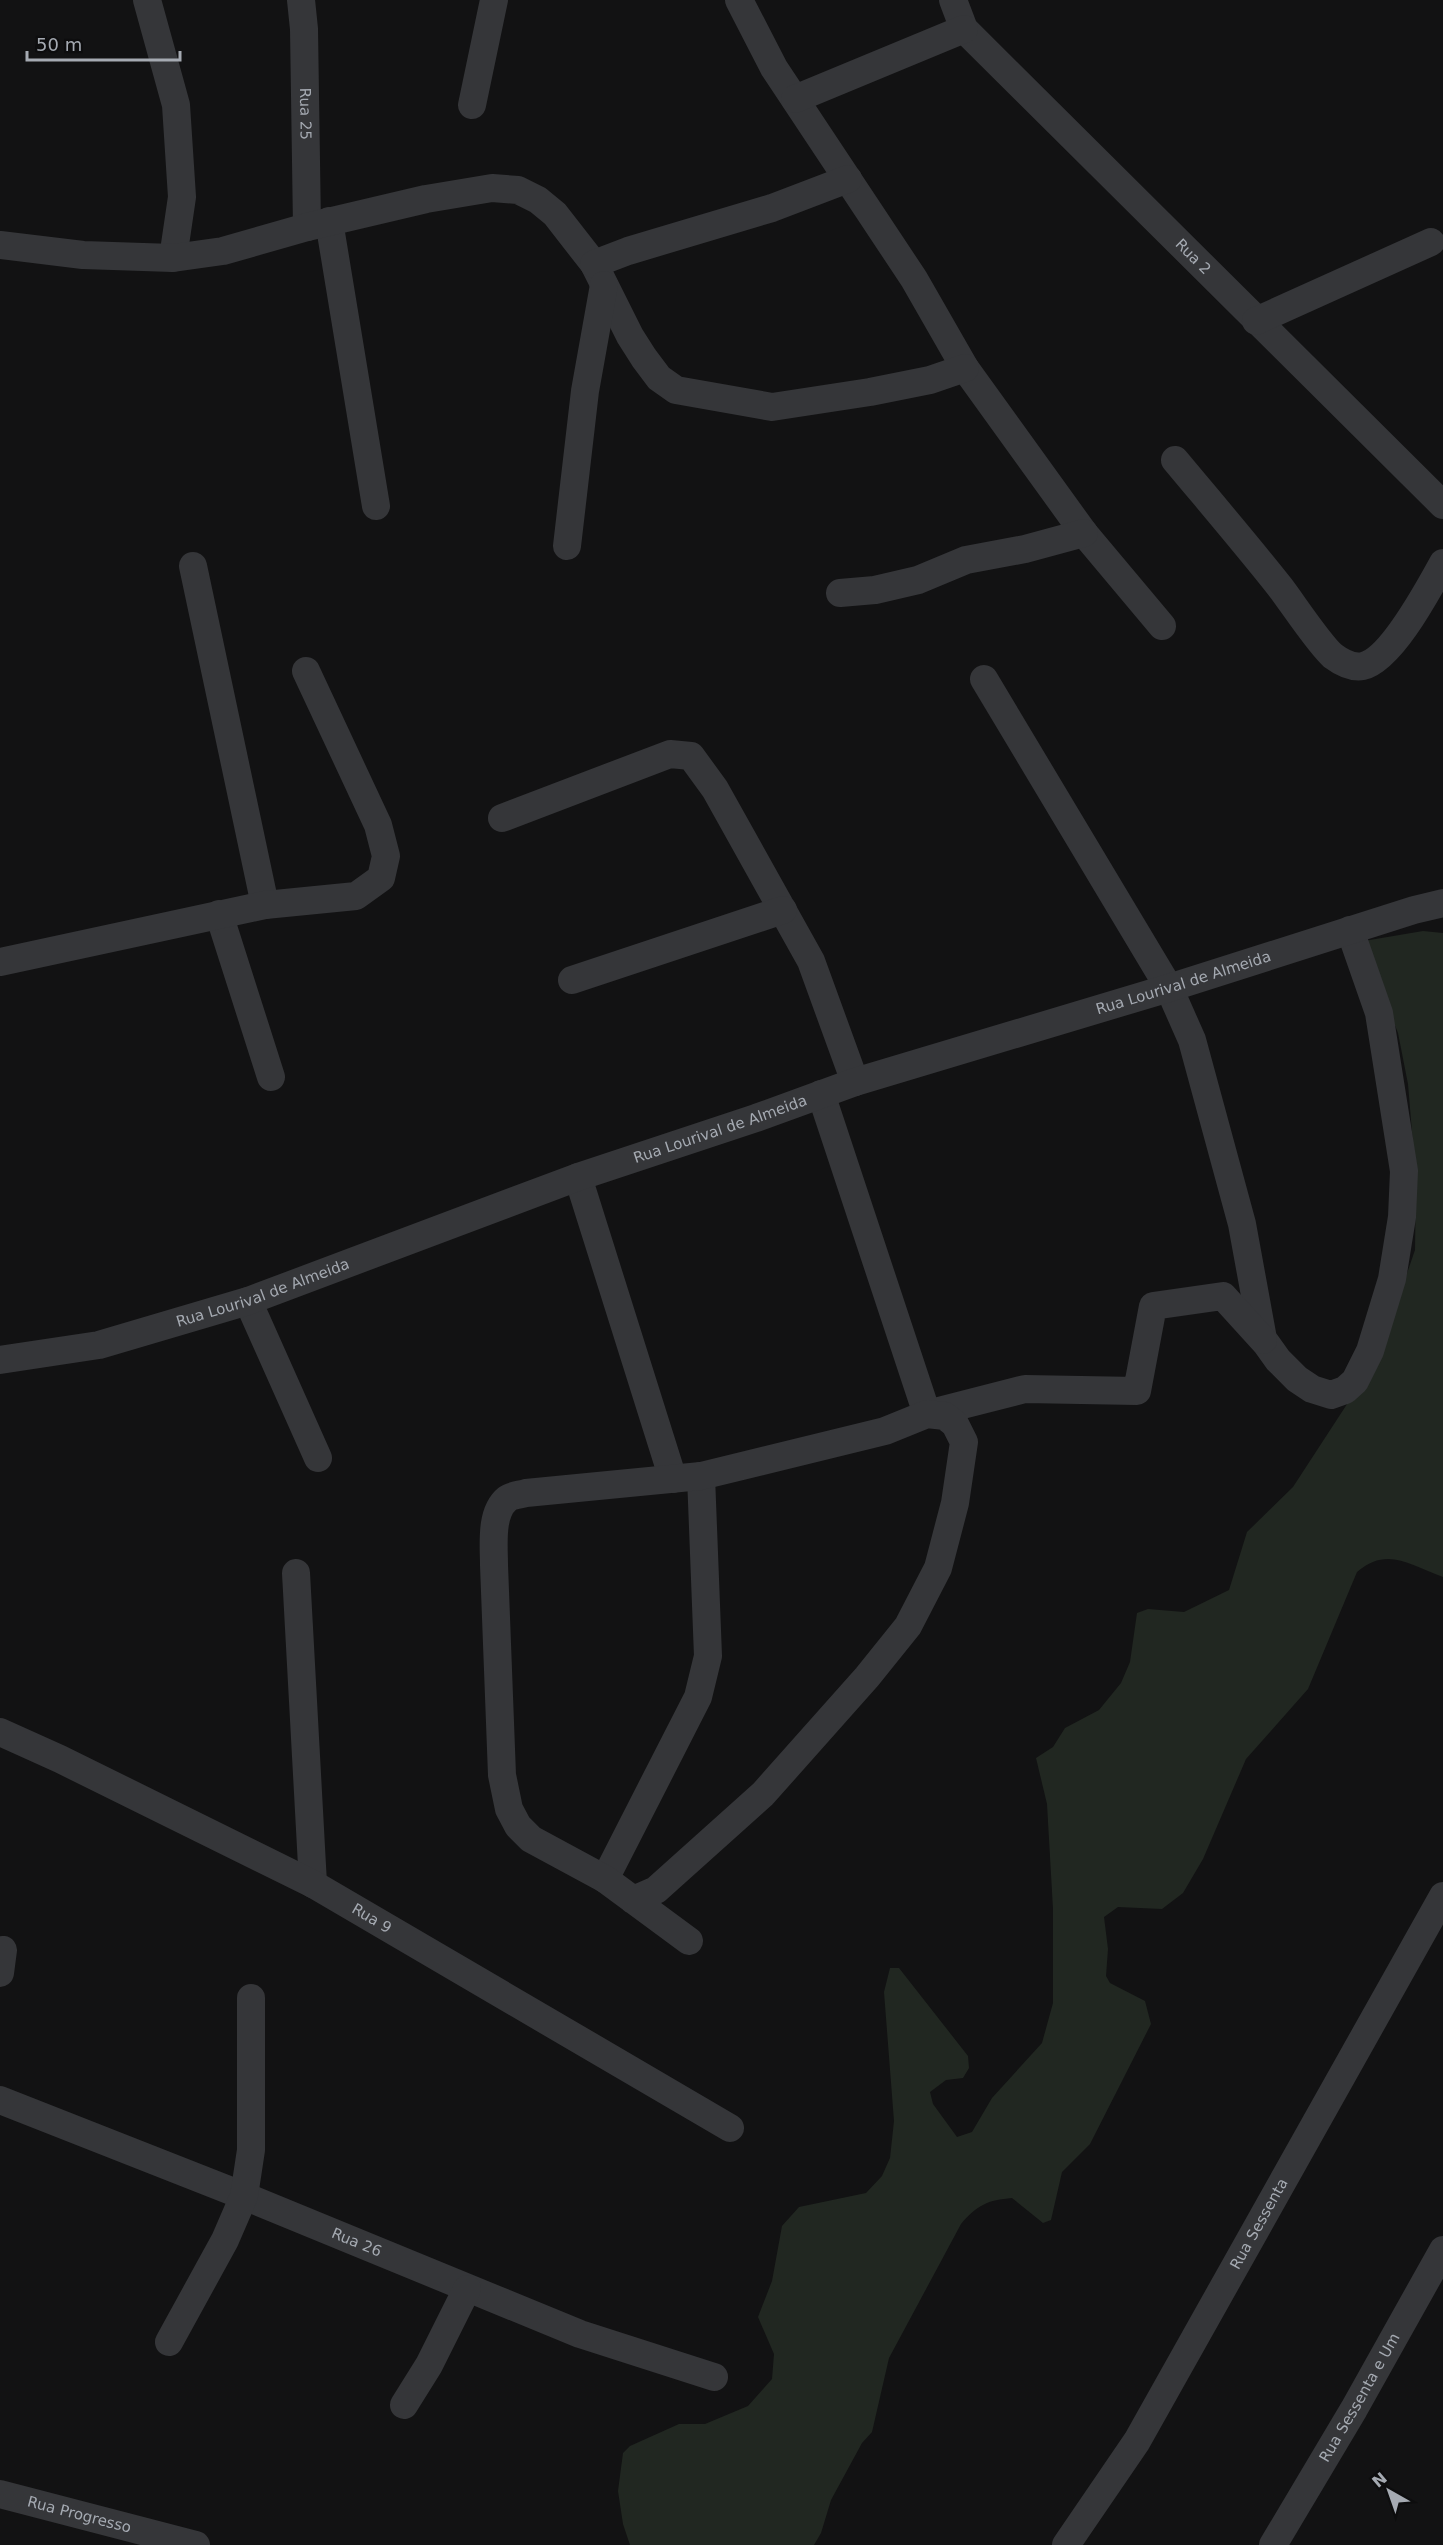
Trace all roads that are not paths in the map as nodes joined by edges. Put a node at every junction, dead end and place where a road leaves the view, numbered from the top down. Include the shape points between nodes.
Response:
1 (147, 0) edge
2 (301, 0) edge
3 (494, 0) edge
4 (739, 0) edge
5 (953, 0) edge
6 (964, 29) junction
7 (795, 99) junction
8 (472, 105) dead end
9 (848, 179) junction
10 (318, 224) junction
11 (1431, 242) dead end
12 (0, 245) edge
13 (174, 258) junction
14 (599, 274) junction
15 (1256, 321) junction
16 (965, 368) junction
17 (1175, 460) dead end
18 (1443, 505) edge
19 (376, 506) dead end
20 (1084, 533) junction
21 (567, 546) dead end
22 (1443, 563) edge
23 (193, 566) dead end
24 (840, 594) dead end
25 (1162, 626) dead end
26 (306, 671) dead end
27 (984, 679) dead end
28 (502, 818) dead end
29 (1443, 903) edge
30 (265, 905) junction
31 (783, 910) junction
32 (219, 914) junction
33 (1350, 930) junction
34 (0, 962) edge
35 (572, 980) dead end
36 (1169, 988) junction
37 (271, 1077) dead end
38 (855, 1082) junction
39 (821, 1094) junction
40 (578, 1177) junction
41 (248, 1301) junction
42 (1267, 1344) junction
43 (0, 1360) edge
44 (927, 1414) junction
45 (318, 1458) dead end
46 (687, 1477) junction
47 (296, 1573) dead end
48 (0, 1732) edge
49 (605, 1879) junction
50 (313, 1884) junction
51 (1443, 1896) edge
52 (633, 1900) junction
53 (689, 1941) dead end
54 (251, 1998) dead end
55 (0, 2100) edge
56 (730, 2128) dead end
57 (244, 2196) junction
58 (1443, 2250) edge
59 (468, 2289) junction
60 (169, 2342) dead end
61 (714, 2377) dead end
62 (404, 2405) dead end
63 (0, 2494) edge
64 (195, 2545) edge
65 (1066, 2545) edge
66 (1273, 2545) edge

1 - 13 street via 176,105 182,197
2 - 10 street, Rua 25
3 - 8 street
4 - 7 street via 755,36
5 - 6 street, Rua 2
6 - 7 street
6 - 15 street, Rua 2
7 - 9 street
9 - 14 street via 772,208 628,250
9 - 16 street via 914,279
10 - 13 street via 223,251
10 - 14 street via 481,190 518,189 555,214
10 - 19 street, Rua 25
11 - 15 street
12 - 13 street via 83,255
14 - 16 street via 644,358 659,378 676,390 772,407 930,380
14 - 21 street
15 - 18 street, Rua 2
16 - 20 street
17 - 22 street via 1332,655 1349,665 1362,666 1375,660 1399,636
20 - 24 street via 966,560 918,580
20 - 25 street
23 - 30 street
26 - 30 street via 378,825 385,867 381,878 356,896
27 - 36 street
28 - 31 street via 670,754 691,756
29 - 33 street, Rua Lourival de Almeida
30 - 32 street
31 - 35 street
31 - 38 street via 811,961
32 - 34 street
32 - 37 street
33 - 36 street, Rua Lourival de Almeida
33 - 42 street via 1379,1013 1404,1171 1402,1217 1392,1279 1370,1351 1345,1390 1331,1395 1312,1389 1297,1380
36 - 38 street, Rua Lourival de Almeida
36 - 42 street via 1201,1072 1242,1224
38 - 39 street, Rua Lourival de Almeida
39 - 40 street, Rua Lourival de Almeida
39 - 44 street
40 - 41 street, Rua Lourival de Almeida
40 - 46 street
41 - 43 street, Rua Lourival de Almeida via 99,1345
41 - 45 street
42 - 44 street via 1222,1296 1153,1306 1137,1391 1025,1389
44 - 46 street via 885,1431
44 - 52 street via 945,1416 955,1424 964,1442 964,1456 938,1568 908,1626 763,1794 656,1890
46 - 49 street via 708,1656 699,1697
46 - 49 street via 511,1497 499,1513 494,1531 502,1775 509,1809 531,1839
47 - 50 street
48 - 50 street, Rua 9
49 - 52 street
50 - 56 street, Rua 9
51 - 65 street, Rua Sessenta via 1137,2441
52 - 53 street
54 - 57 street via 252,2150
55 - 57 street, Rua 26
57 - 59 street, Rua 26
57 - 60 street via 225,2240
58 - 66 street, Rua Sessenta e Um
59 - 61 street, Rua 26 via 579,2334
59 - 62 street
63 - 64 street, Rua Progresso

